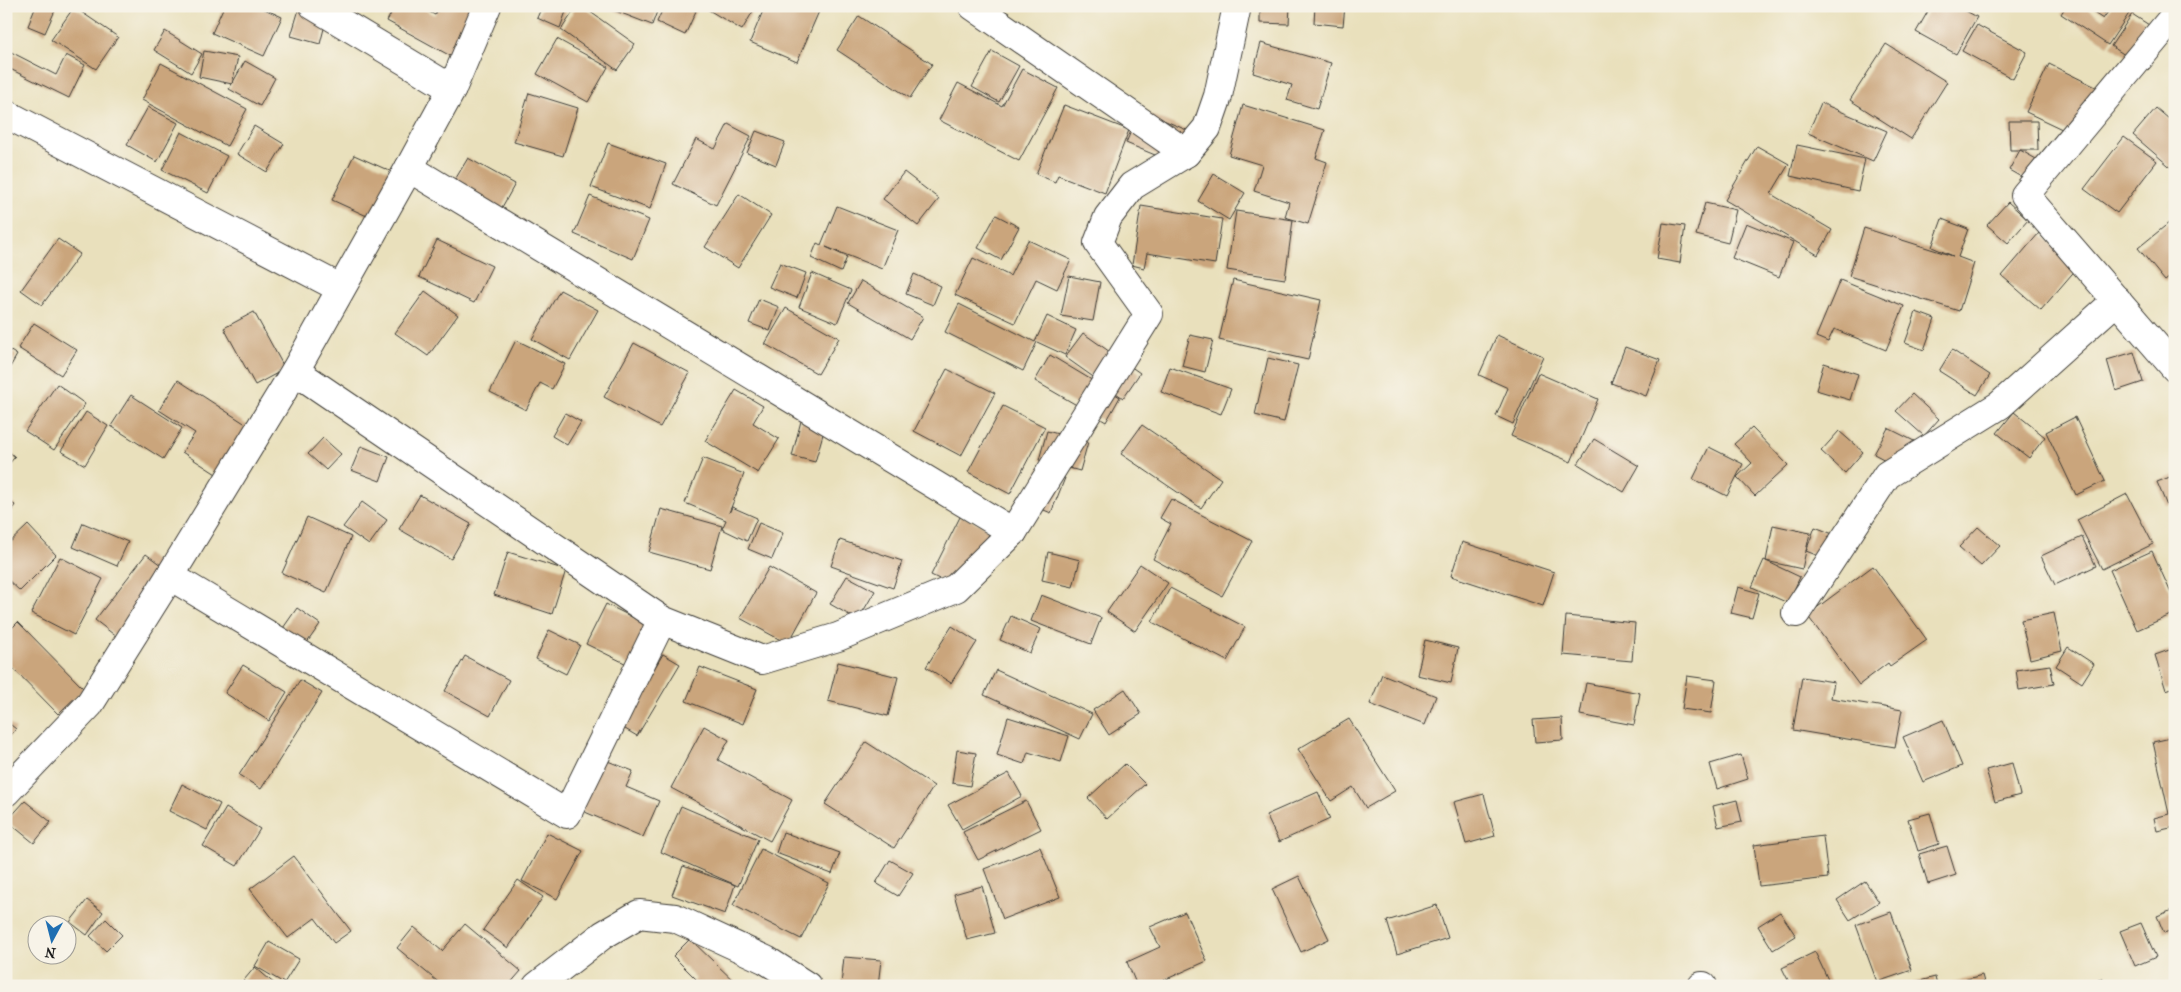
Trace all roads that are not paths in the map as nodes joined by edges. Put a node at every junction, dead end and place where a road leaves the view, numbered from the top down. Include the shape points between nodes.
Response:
1 (314, 6) edge
2 (488, 6) edge
3 (972, 6) edge
4 (1237, 6) edge
5 (2175, 15) edge
6 (452, 89) junction
7 (6, 114) edge
8 (1186, 153) junction
9 (409, 168) junction
10 (340, 288) junction
11 (2117, 300) junction
12 (2175, 368) edge
13 (295, 372) junction
14 (1013, 532) junction
15 (170, 576) junction
16 (1796, 613) dead end
17 (662, 620) junction
18 (6, 792) edge
19 (537, 986) edge
20 (807, 986) edge

1 - 6 street
2 - 6 street
3 - 8 street
4 - 8 street via 1216,104 1207,128
5 - 11 street via 2025,195
6 - 9 street
7 - 10 street
8 - 14 street via 1132,186 1108,216 1098,243 1150,314
9 - 10 street
9 - 14 street
10 - 13 street
11 - 12 street
11 - 16 street via 2000,405 1887,475
13 - 15 street
13 - 17 street
14 - 17 street via 956,588 838,637 762,660
15 - 17 street via 567,814
15 - 18 street via 88,705
19 - 20 street via 603,935 639,914 675,918 766,960

